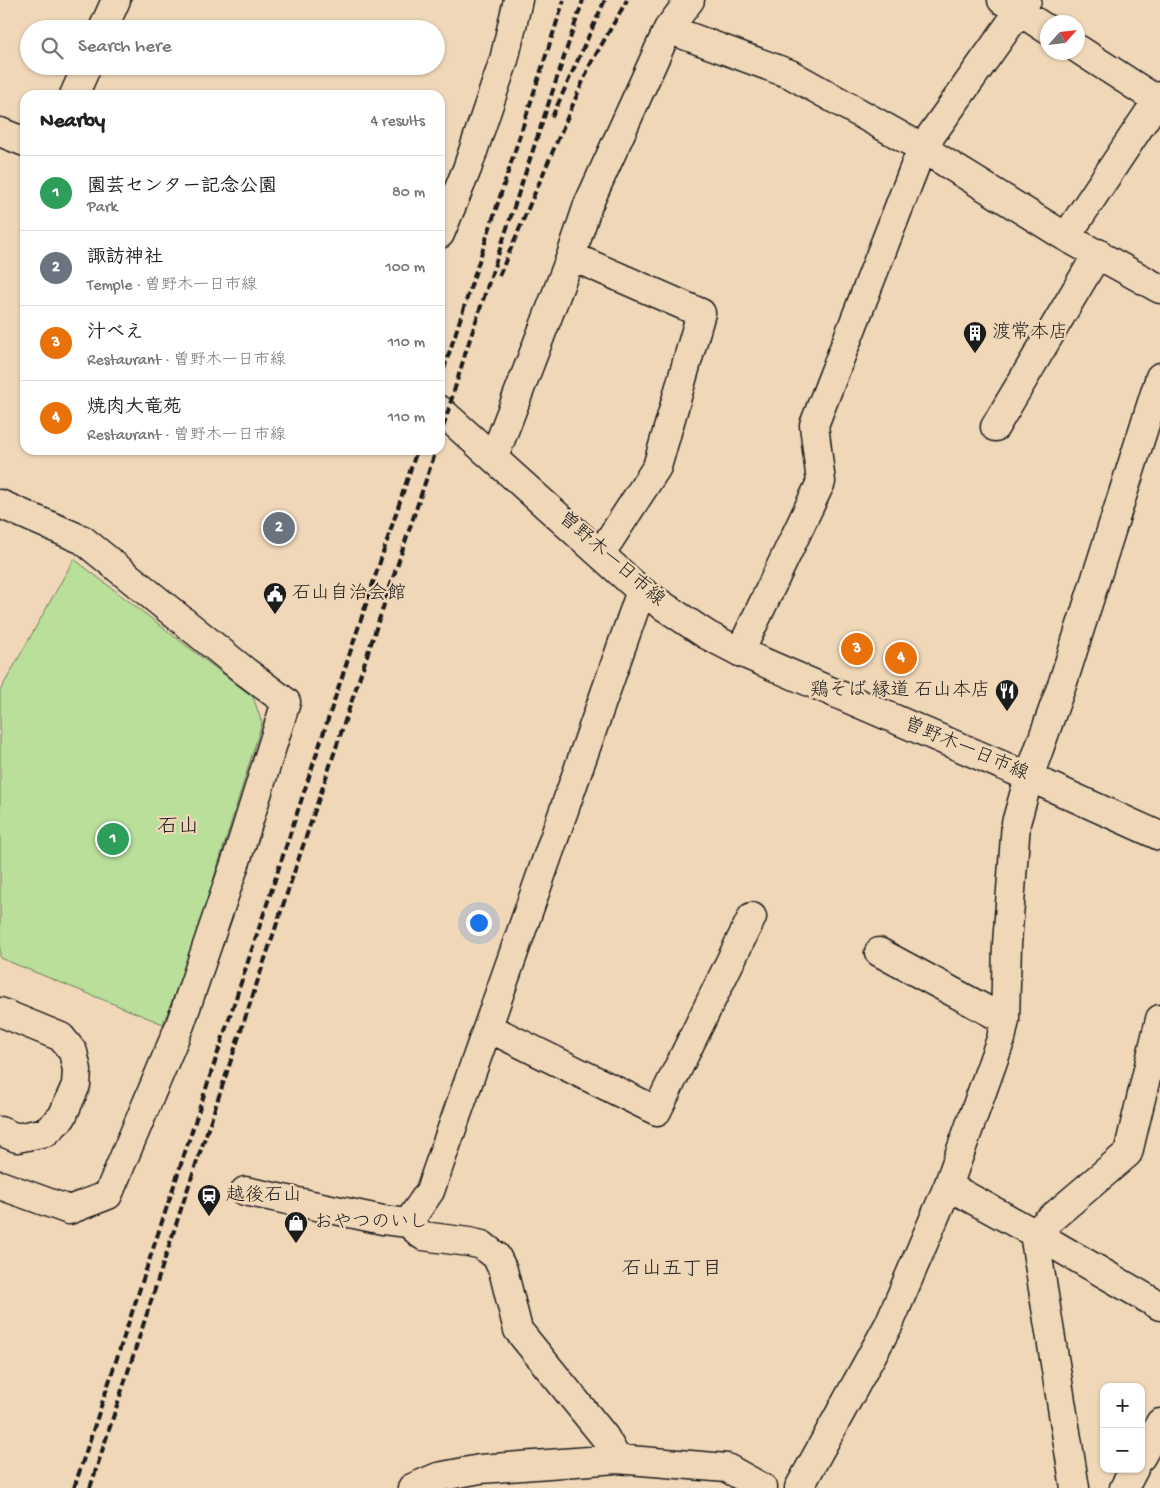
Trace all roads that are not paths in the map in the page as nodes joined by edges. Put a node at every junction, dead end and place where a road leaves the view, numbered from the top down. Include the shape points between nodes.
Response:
1 (116, 0) edge
2 (518, 0) edge
3 (690, 0) edge
4 (1016, 4) edge
5 (108, 20) edge
6 (1040, 24) edge
7 (668, 29) junction
8 (1085, 53) edge
9 (83, 75) edge
10 (76, 90) edge
11 (1159, 99) edge
12 (0, 132) edge
13 (20, 140) edge
14 (922, 148) junction
15 (445, 222) edge
16 (1066, 237) junction
17 (1098, 253) junction
18 (571, 256) junction
19 (1160, 289) edge
20 (1160, 377) edge
21 (445, 414) edge
22 (994, 427) dead end
23 (494, 458) junction
24 (0, 504) edge
25 (601, 553) junction
26 (641, 591) junction
27 (740, 652) junction
28 (1029, 777) junction
29 (1160, 835) edge
30 (752, 917) dead end
31 (879, 952) dead end
32 (0, 1012) edge
33 (1160, 1019) edge
34 (1005, 1020) junction
35 (489, 1028) junction
36 (0, 1131) edge
37 (0, 1185) edge
38 (948, 1186) junction
39 (245, 1191) dead end
40 (408, 1223) junction
41 (1034, 1233) junction
42 (1160, 1306) edge
43 (1160, 1422) edge
44 (1145, 1449) edge
45 (617, 1459) junction
46 (1132, 1473) edge
47 (412, 1488) edge
48 (763, 1488) edge
49 (799, 1488) edge
50 (1075, 1488) edge
51 (1124, 1488) edge

1 - 5 street
2 - 15 street via 504,60
3 - 7 street
4 - 6 street
4 - 14 street
7 - 14 street via 790,74
7 - 18 street via 588,205
8 - 11 street
9 - 10 street
11 - 16 street
12 - 13 street
14 - 16 street
14 - 27 street via 814,425 821,482
16 - 17 street
17 - 19 street
17 - 22 street
18 - 23 street
18 - 25 street via 701,312 657,467
20 - 28 street via 1063,682
21 - 23 street, 曽野木一日市線
23 - 25 street, 曽野木一日市線
24 - 37 street via 84,540 286,702 180,1025 108,1195 69,1210
25 - 26 street, 曽野木一日市線
26 - 27 street, 曽野木一日市線 via 707,635
26 - 35 street
27 - 28 street, 曽野木一日市線
28 - 29 street, 曽野木一日市線
28 - 34 street via 1016,823
30 - 35 street via 657,1111
31 - 34 street
32 - 36 street via 61,1037 73,1052 77,1070 76,1085 62,1117 46,1132 17,1138
33 - 41 street via 1128,1153
34 - 38 street
35 - 40 street via 430,1191
38 - 41 street
38 - 49 street via 889,1324
39 - 40 street
40 - 45 street via 423,1236 469,1242 496,1256 503,1270 518,1330 604,1436
41 - 42 street
41 - 50 street
43 - 44 street
45 - 47 street via 480,1469 438,1477
45 - 48 street via 727,1468
46 - 51 street

